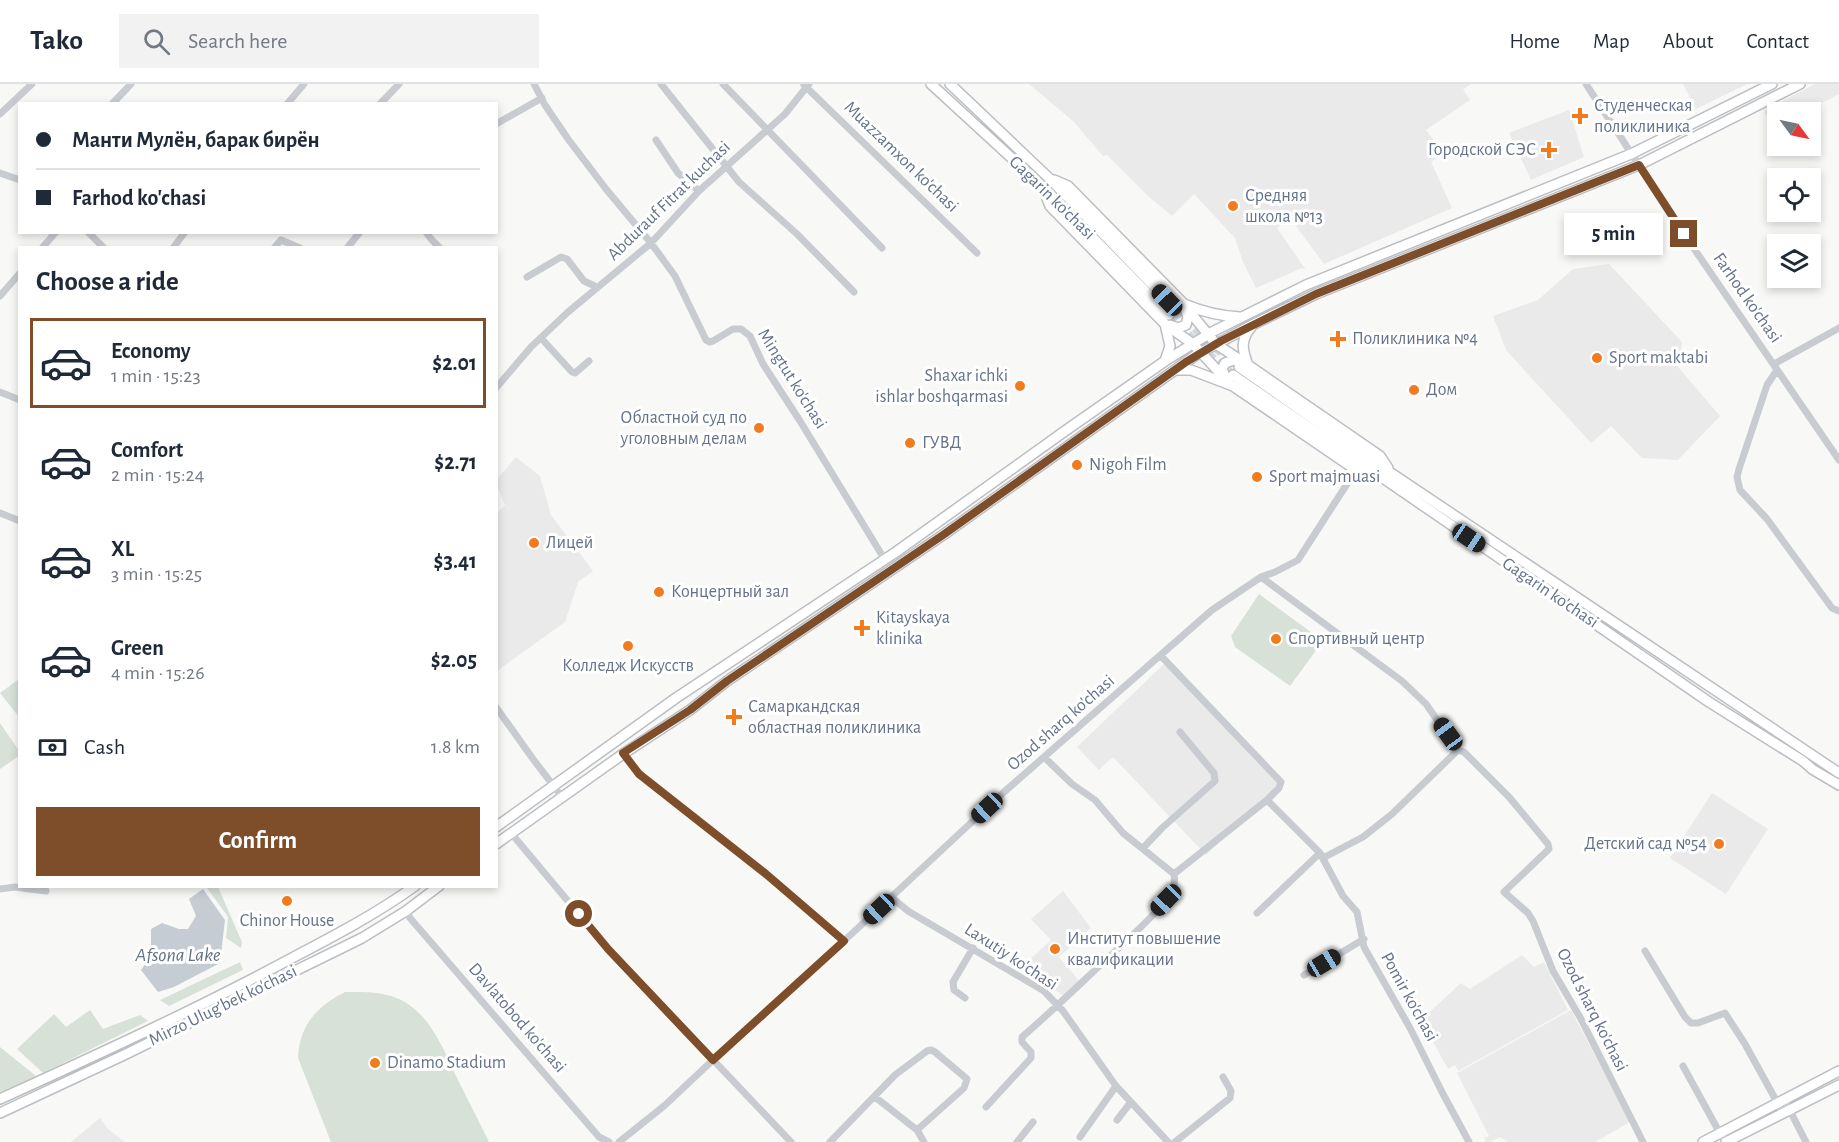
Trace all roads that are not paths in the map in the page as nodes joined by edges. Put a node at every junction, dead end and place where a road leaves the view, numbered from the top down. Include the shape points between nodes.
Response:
1 (32, 84) edge
2 (131, 84) edge
3 (304, 84) edge
4 (399, 84) edge
5 (534, 84) edge
6 (662, 84) edge
7 (723, 84) edge
8 (931, 84) edge
9 (950, 84) edge
10 (1587, 84) edge
11 (1772, 84) edge
12 (1800, 84) edge
13 (806, 85) edge
14 (543, 98) junction
15 (114, 102) edge
16 (289, 102) edge
17 (382, 102) edge
18 (0, 114) edge
19 (498, 123) edge
20 (767, 130) junction
21 (656, 140) dead end
22 (1631, 154) junction
23 (1639, 165) junction
24 (725, 166) junction
25 (0, 173) edge
26 (18, 179) edge
27 (699, 191) junction
28 (54, 234) edge
29 (90, 234) edge
30 (358, 234) edge
31 (427, 234) edge
32 (651, 243) junction
33 (44, 246) edge
34 (102, 246) edge
35 (276, 246) edge
36 (295, 246) edge
37 (349, 246) edge
38 (438, 246) edge
39 (882, 248) dead end
40 (977, 253) dead end
41 (18, 275) edge
42 (527, 277) dead end
43 (597, 287) junction
44 (854, 292) dead end
45 (0, 296) edge
46 (1174, 313) junction
47 (1242, 317) junction
48 (1254, 324) junction
49 (1839, 328) edge
50 (1207, 335) junction
51 (541, 338) junction
52 (1193, 344) junction
53 (1216, 344) junction
54 (1201, 353) junction
55 (1165, 361) junction
56 (589, 362) dead end
57 (1776, 367) junction
58 (1240, 369) junction
59 (1176, 370) junction
60 (498, 386) edge
61 (1233, 386) junction
62 (0, 392) edge
63 (18, 399) edge
64 (1839, 460) edge
65 (1356, 470) junction
66 (1388, 477) junction
67 (0, 513) edge
68 (18, 520) edge
69 (885, 560) junction
70 (1261, 577) junction
71 (1839, 611) edge
72 (1161, 656) junction
73 (498, 710) edge
74 (1180, 732) dead end
75 (1458, 750) junction
76 (623, 753) junction
77 (1044, 757) junction
78 (1839, 773) edge
79 (1838, 784) edge
80 (553, 785) junction
81 (562, 797) junction
82 (1267, 800) junction
83 (498, 826) edge
84 (511, 833) junction
85 (498, 843) edge
86 (1143, 848) junction
87 (1322, 856) junction
88 (1174, 874) junction
89 (18, 887) edge
90 (23, 888) edge
91 (412, 888) edge
92 (436, 888) edge
93 (0, 889) edge
94 (46, 891) dead end
95 (891, 897) junction
96 (406, 911) junction
97 (1257, 914) dead end
98 (1364, 939) junction
99 (844, 941) junction
100 (973, 948) junction
101 (1645, 951) dead end
102 (1304, 975) dead end
103 (965, 998) dead end
104 (1058, 1006) junction
105 (713, 1060) junction
106 (1683, 1066) dead end
107 (1839, 1071) edge
108 (1223, 1077) dead end
109 (1839, 1084) edge
110 (1116, 1086) junction
111 (875, 1097) junction
112 (0, 1099) edge
113 (1780, 1101) junction
114 (1131, 1102) junction
115 (986, 1107) dead end
116 (1786, 1111) junction
117 (0, 1113) edge
118 (1118, 1120) dead end
119 (1033, 1122) dead end
120 (917, 1130) junction
121 (1080, 1137) dead end
122 (1723, 1139) edge
123 (609, 1142) edge
124 (620, 1142) edge
125 (790, 1142) edge
126 (830, 1142) edge
127 (924, 1142) edge
128 (1017, 1142) edge
129 (1168, 1142) edge
130 (1175, 1142) edge
131 (1469, 1142) edge
132 (1643, 1142) edge
133 (1703, 1142) edge
134 (1806, 1142) edge

1 - 18 street
2 - 15 street
3 - 16 street
4 - 17 street
5 - 14 street, Mingtut ko'chasi
6 - 24 street
7 - 20 street
8 - 46 main road, Gagarin ko'chasi
9 - 46 main road, Gagarin ko'chasi via 1049,178
10 - 22 street, Farhod ko'chasi
11 - 22 main road
12 - 23 main road
13 - 20 street, Abdurauf Fitrat kuchasi via 785,114
13 - 40 street, Muazzamxon ko'chasi
14 - 19 street
14 - 32 street, Mingtut ko'chasi via 584,161
20 - 24 street, Abdurauf Fitrat kuchasi
20 - 39 street
21 - 27 street via 678,173
22 - 23 street, Farhod ko'chasi
22 - 47 main road via 1306,285
23 - 48 main road via 1325,290
23 - 57 street, Farhod ko'chasi
24 - 27 street, Abdurauf Fitrat kuchasi
24 - 44 street
25 - 26 street
27 - 32 street, Abdurauf Fitrat kuchasi
28 - 33 street
29 - 34 street
30 - 37 street
31 - 38 street
32 - 43 street, Abdurauf Fitrat kuchasi
32 - 69 street, Mingtut ko'chasi via 675,276 706,340 710,342 734,329 750,336 763,364
35 - 36 street via 281,240
41 - 45 street
42 - 43 street via 561,257 584,281
43 - 51 street, Abdurauf Fitrat kuchasi
46 - 47 main road
46 - 50 main road, Gagarin ko'chasi
46 - 52 main road
46 - 55 main road
47 - 50 main road
48 - 53 main road
48 - 58 main road via 1245,334
49 - 57 street
50 - 52 main road
50 - 53 main road, Gagarin ko'chasi
51 - 56 street via 572,372
51 - 60 street, Abdurauf Fitrat kuchasi
52 - 54 main road
52 - 55 main road
53 - 54 main road
53 - 58 main road, Gagarin ko'chasi
54 - 59 main road
54 - 61 main road
55 - 69 main road
57 - 64 street, Farhod ko'chasi
57 - 71 street via 1737,477 1740,490 1767,519 1832,608
58 - 61 main road via 1234,360 1222,369
58 - 66 main road, Gagarin ko'chasi
59 - 61 main road via 1191,370
59 - 76 main road via 952,529
61 - 65 main road
62 - 63 street
65 - 66 main road
65 - 70 street, Ozod sharq ko'chasi via 1298,560
66 - 78 main road, Gagarin ko'chasi
66 - 79 main road, Gagarin ko'chasi via 1708,702
67 - 68 street
69 - 80 main road via 676,698
70 - 72 street, Ozod sharq ko'chasi via 1212,610
70 - 75 street, Ozod sharq ko'chasi via 1402,681 1426,704
72 - 77 street, Ozod sharq ko'chasi
72 - 82 street via 1280,780 1279,788
73 - 80 street
74 - 86 street via 1214,773 1215,781
75 - 87 street via 1363,837
75 - 132 street, Ozod sharq ko'chasi via 1509,797 1548,844 1549,849 1504,892 1533,921 1553,971
76 - 81 main road
76 - 99 street via 639,774
77 - 86 street
77 - 95 street, Ozod sharq ko'chasi
80 - 81 street
80 - 83 main road
81 - 84 main road
82 - 87 street, Pomir ko'chasi
82 - 88 street
84 - 85 main road
84 - 105 street via 608,949
86 - 88 street
87 - 97 street
87 - 98 street, Pomir ko'chasi via 1343,896 1357,912
88 - 104 street via 1175,882 1166,900
89 - 93 street
90 - 94 street
91 - 112 main road, Mirzo Ulug'bek ko'chasi via 387,906 261,975
92 - 96 main road, Mirzo Ulug'bek ko'chasi
95 - 99 street, Ozod sharq ko'chasi
95 - 100 street, Laxutiy ko'chasi
96 - 117 main road, Mirzo Ulug'bek ko'chasi via 362,938
96 - 123 street, Davlatobod ko'chasi via 599,1137
98 - 102 street
98 - 131 street, Pomir ko'chasi via 1364,947
99 - 105 street, Ozod sharq ko'chasi
100 - 103 street via 953,982 954,990
100 - 104 street, Laxutiy ko'chasi via 1044,991
101 - 113 street via 1691,1023 1725,1013
104 - 110 street, Laxutiy ko'chasi
104 - 115 street via 1022,1037 1031,1058
105 - 124 street, Ozod sharq ko'chasi
105 - 125 street
106 - 122 street
107 - 113 main road
108 - 130 street via 1231,1091 1230,1098
109 - 116 main road
110 - 114 street, Laxutiy ko'chasi
110 - 121 street
111 - 120 street
111 - 120 street via 927,1051 935,1052 967,1079 964,1088
111 - 126 street
113 - 116 street
113 - 122 main road
114 - 118 street
114 - 129 street, Laxutiy ko'chasi
116 - 122 main road
116 - 134 street
119 - 128 street
120 - 127 street
122 - 133 main road

